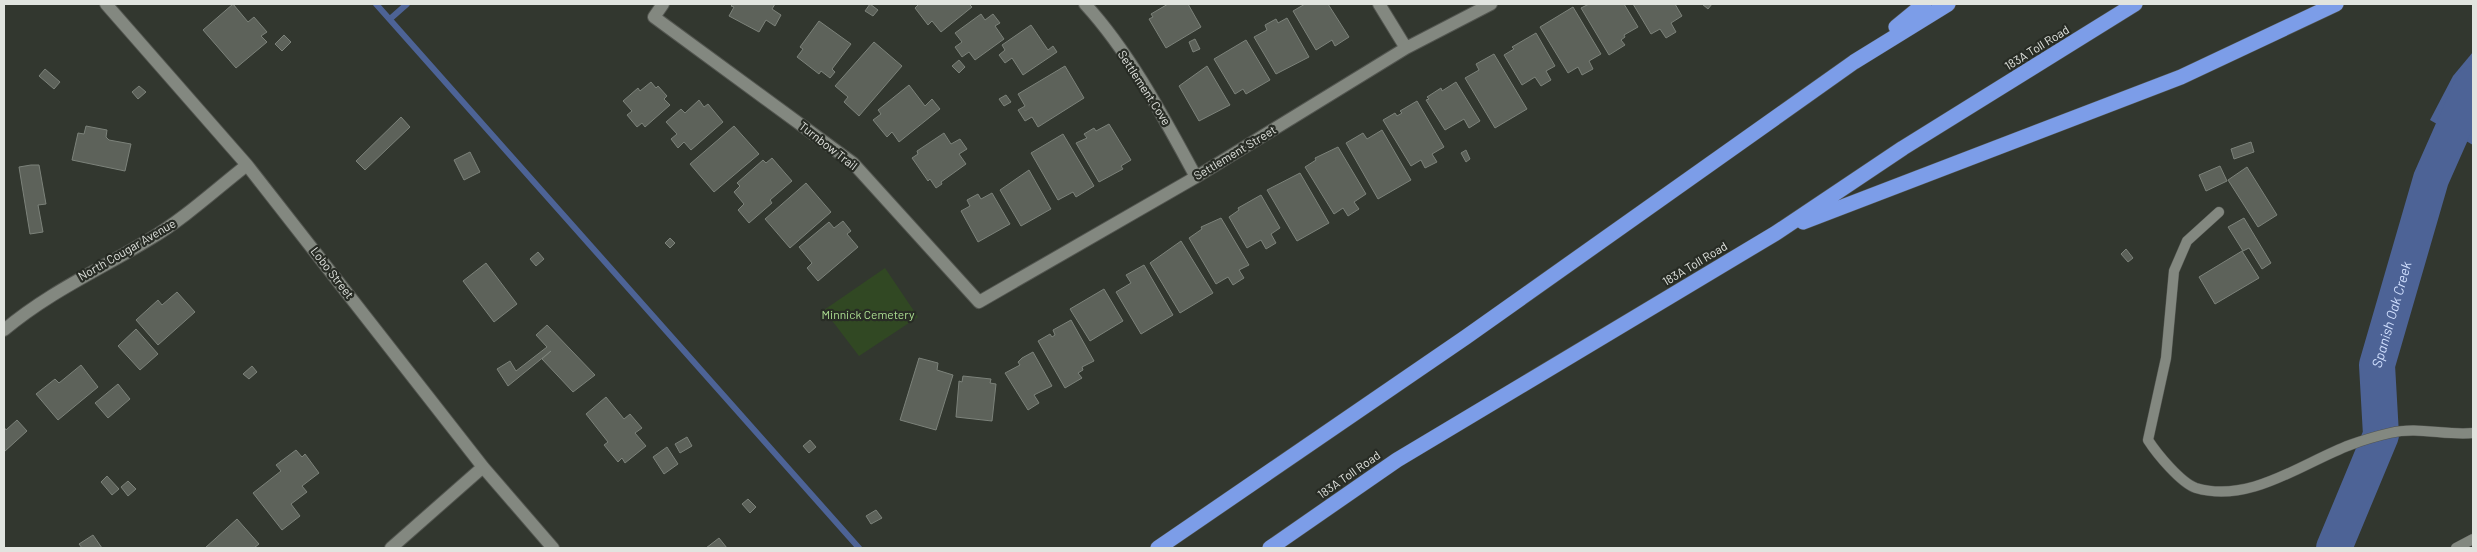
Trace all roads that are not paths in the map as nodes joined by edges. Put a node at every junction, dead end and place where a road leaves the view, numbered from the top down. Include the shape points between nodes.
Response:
1 (106, 4) edge
2 (663, 4) edge
3 (1085, 4) edge
4 (1380, 4) edge
5 (1491, 4) edge
6 (1924, 4) edge
7 (1948, 4) edge
8 (2135, 4) edge
9 (2336, 4) edge
10 (1406, 48) junction
11 (1854, 62) junction
12 (248, 165) junction
13 (1196, 177) junction
14 (2219, 212) dead end
15 (1776, 233) junction
16 (979, 302) joint
17 (4, 330) edge
18 (2473, 433) edge
19 (484, 467) junction
20 (2473, 539) edge
21 (391, 548) edge
22 (553, 548) edge
23 (1158, 548) edge
24 (1270, 548) edge
25 (2456, 548) edge

1 - 12 street, Lobo Street
2 - 16 street, Turnbow Trail via 654,17 853,162
3 - 13 street, Settlement Cove via 1100,21 1162,115
4 - 10 street
5 - 10 street, Settlement Street
6 - 11 highway
7 - 11 highway
8 - 15 highway, 183A Toll Road via 1903,148
9 - 15 highway via 2181,77
10 - 13 street, Settlement Street
11 - 23 highway via 1466,337
12 - 17 street, North Cougar Avenue via 176,222 49,296
12 - 19 street, Lobo Street
13 - 16 street, Settlement Street
14 - 18 lane via 2187,241 2174,271 2166,358 2148,440 2161,459 2194,488 2223,492 2256,487 2351,444 2392,432
15 - 24 highway, 183A Toll Road via 1397,460
19 - 21 street
19 - 22 street, Lobo Street
20 - 25 lane

